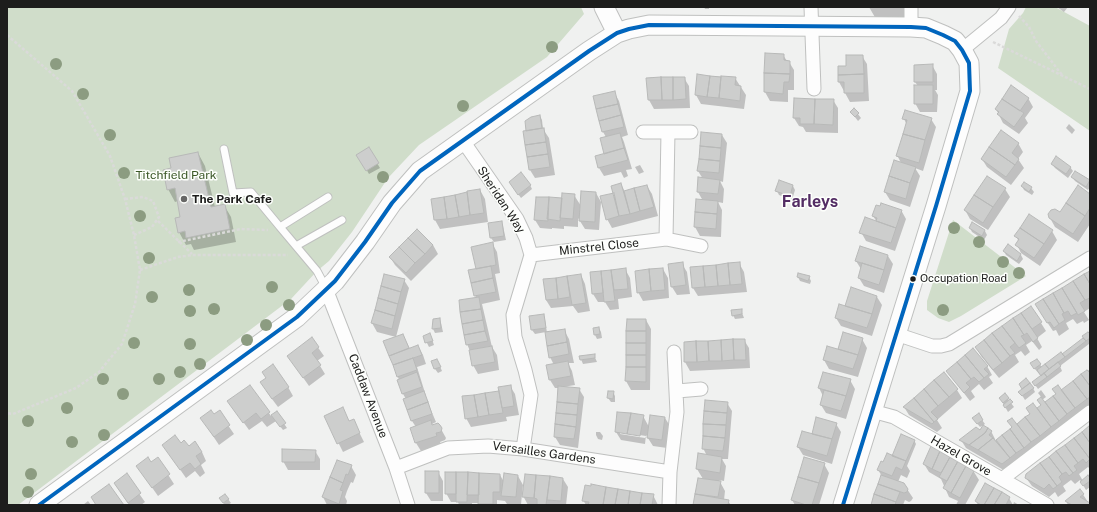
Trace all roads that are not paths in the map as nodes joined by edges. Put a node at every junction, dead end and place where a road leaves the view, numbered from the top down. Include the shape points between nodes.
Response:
1 (604, 7) edge
2 (811, 7) edge
3 (911, 7) edge
4 (1012, 9) edge
5 (812, 26) junction
6 (910, 27) junction
7 (617, 33) junction
8 (962, 50) junction
9 (814, 89) dead end
10 (643, 132) dead end
11 (668, 132) junction
12 (691, 132) dead end
13 (463, 141) junction
14 (224, 149) dead end
15 (328, 197) dead end
16 (342, 220) dead end
17 (280, 227) junction
18 (666, 239) junction
19 (296, 246) junction
20 (701, 246) dead end
21 (531, 255) junction
22 (1090, 258) edge
23 (326, 289) junction
24 (896, 334) junction
25 (674, 352) dead end
26 (701, 389) dead end
27 (677, 391) junction
28 (872, 411) junction
29 (1090, 412) edge
30 (523, 449) junction
31 (396, 468) junction
32 (670, 472) junction
33 (1002, 479) junction
34 (39, 505) edge
35 (408, 505) edge
36 (669, 505) edge
37 (843, 505) edge
38 (1047, 505) edge

1 - 7 street
2 - 5 street
3 - 6 street
4 - 8 street
5 - 6 street
5 - 7 street via 649,25
5 - 9 street
6 - 8 street via 926,28 943,35 955,41
7 - 13 street
8 - 24 street via 969,63 970,92
10 - 11 street
11 - 12 street
11 - 18 street
13 - 21 street, Sheridan Way via 517,219
13 - 23 street via 420,171 392,203 349,264
14 - 17 lane via 233,193 250,192
15 - 17 lane
16 - 19 lane
17 - 19 lane
18 - 20 street, Minstrel Close
18 - 21 street, Minstrel Close
19 - 23 lane via 317,271
21 - 30 street via 513,315 514,337 531,395
22 - 24 street via 949,344 932,346
23 - 31 street, Caddaw Avenue
23 - 34 street via 298,317
24 - 28 street
25 - 27 street
26 - 27 street
27 - 32 street
28 - 33 street, Hazel Grove via 894,417
28 - 37 street
29 - 33 street
30 - 31 street, Versailles Gardens via 488,446 448,448
30 - 32 street, Versailles Gardens
31 - 35 street, Caddaw Avenue
32 - 36 street
33 - 38 street, Hazel Grove

